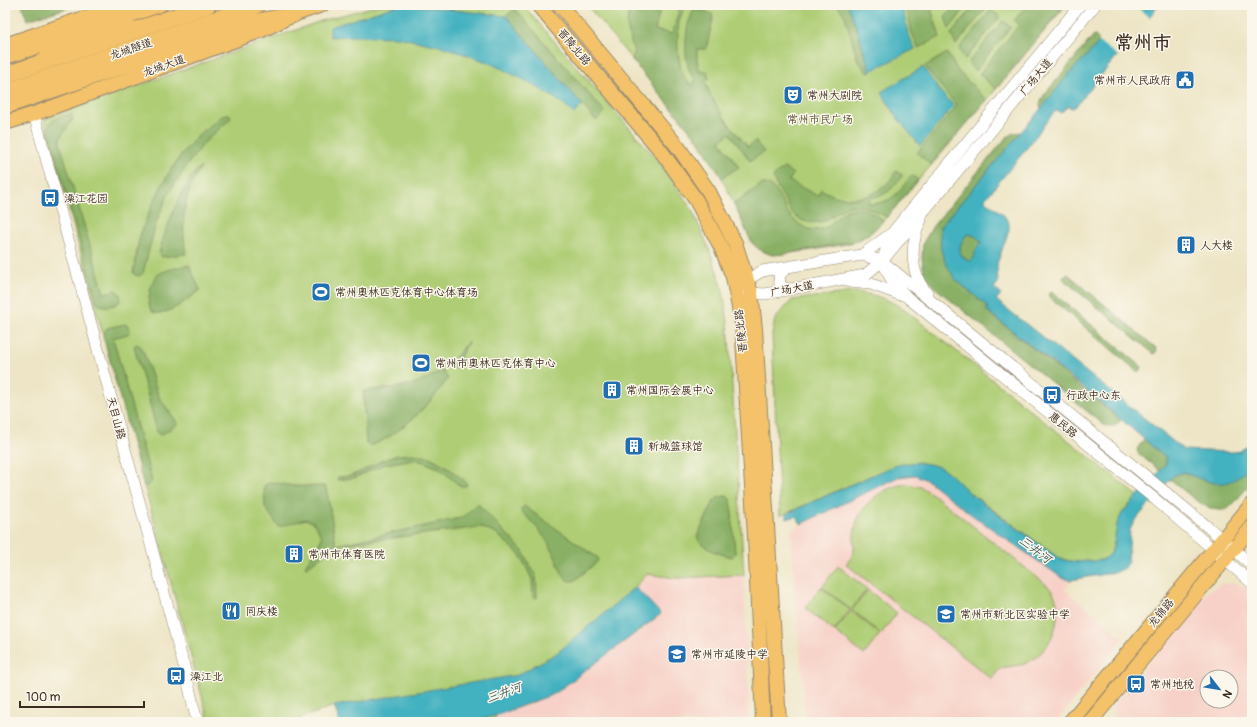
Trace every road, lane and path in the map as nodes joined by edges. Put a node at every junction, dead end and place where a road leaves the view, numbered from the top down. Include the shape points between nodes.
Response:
1 (160, 5) edge
2 (208, 5) edge
3 (257, 5) edge
4 (322, 5) edge
5 (538, 5) edge
6 (1080, 5) edge
7 (1095, 5) edge
8 (561, 6) edge
9 (128, 10) edge
10 (293, 15) junction
11 (5, 46) edge
12 (5, 57) edge
13 (5, 66) edge
14 (5, 75) edge
15 (5, 92) edge
16 (5, 106) edge
17 (34, 114) junction
18 (5, 123) edge
19 (927, 208) junction
20 (892, 233) junction
21 (862, 255) junction
22 (882, 261) junction
23 (787, 268) junction
24 (832, 281) junction
25 (744, 287) junction
26 (789, 290) junction
27 (907, 298) junction
28 (935, 305) junction
29 (1252, 504) edge
30 (1252, 527) edge
31 (1219, 545) junction
32 (1230, 555) junction
33 (1252, 566) edge
34 (1252, 583) edge
35 (197, 722) edge
36 (762, 722) edge
37 (780, 722) edge
38 (1070, 722) edge
39 (1090, 722) edge

1 - 9 main road
2 - 14 highway, 龙城隧道
3 - 15 highway, 龙城隧道
4 - 10 main road, 龙城大道
5 - 25 main road, 晋陵北路 via 661,151 696,200 722,246 732,277
6 - 20 street, 广场大道
7 - 19 street, 广场大道
8 - 25 main road, 晋陵北路 via 678,147 709,192 735,243
9 - 11 highway
9 - 12 main road
9 - 13 highway via 36,55
10 - 16 highway via 245,24
10 - 17 main road, 龙城大道 via 260,31
17 - 18 main road, 龙城大道
17 - 35 street, 天目山路
19 - 22 street, 广场大道
19 - 28 street via 918,225 913,244 914,264 919,281
20 - 21 street, 广场大道
20 - 22 street
21 - 22 street, 惠民路
21 - 23 street, 广场大道
22 - 24 street, 广场大道 via 865,275
22 - 27 street, 惠民路 via 893,283
22 - 28 street, 惠民路
23 - 25 street, 广场大道 via 762,271
23 - 26 street via 779,275 780,284
24 - 26 street, 广场大道
24 - 27 street via 871,284
25 - 26 street, 广场大道 via 765,294
25 - 36 main road, 晋陵北路 via 742,330
25 - 37 main road, 晋陵北路 via 755,329
27 - 31 street, 惠民路 via 1156,500
28 - 31 street, 惠民路 via 1149,478
29 - 31 main road, 龙锦路
30 - 32 main road, 龙锦路
31 - 32 street, 惠民路
31 - 38 main road, 龙锦路
32 - 33 street, 惠民路
32 - 34 street, 惠民路
32 - 39 main road, 龙锦路

